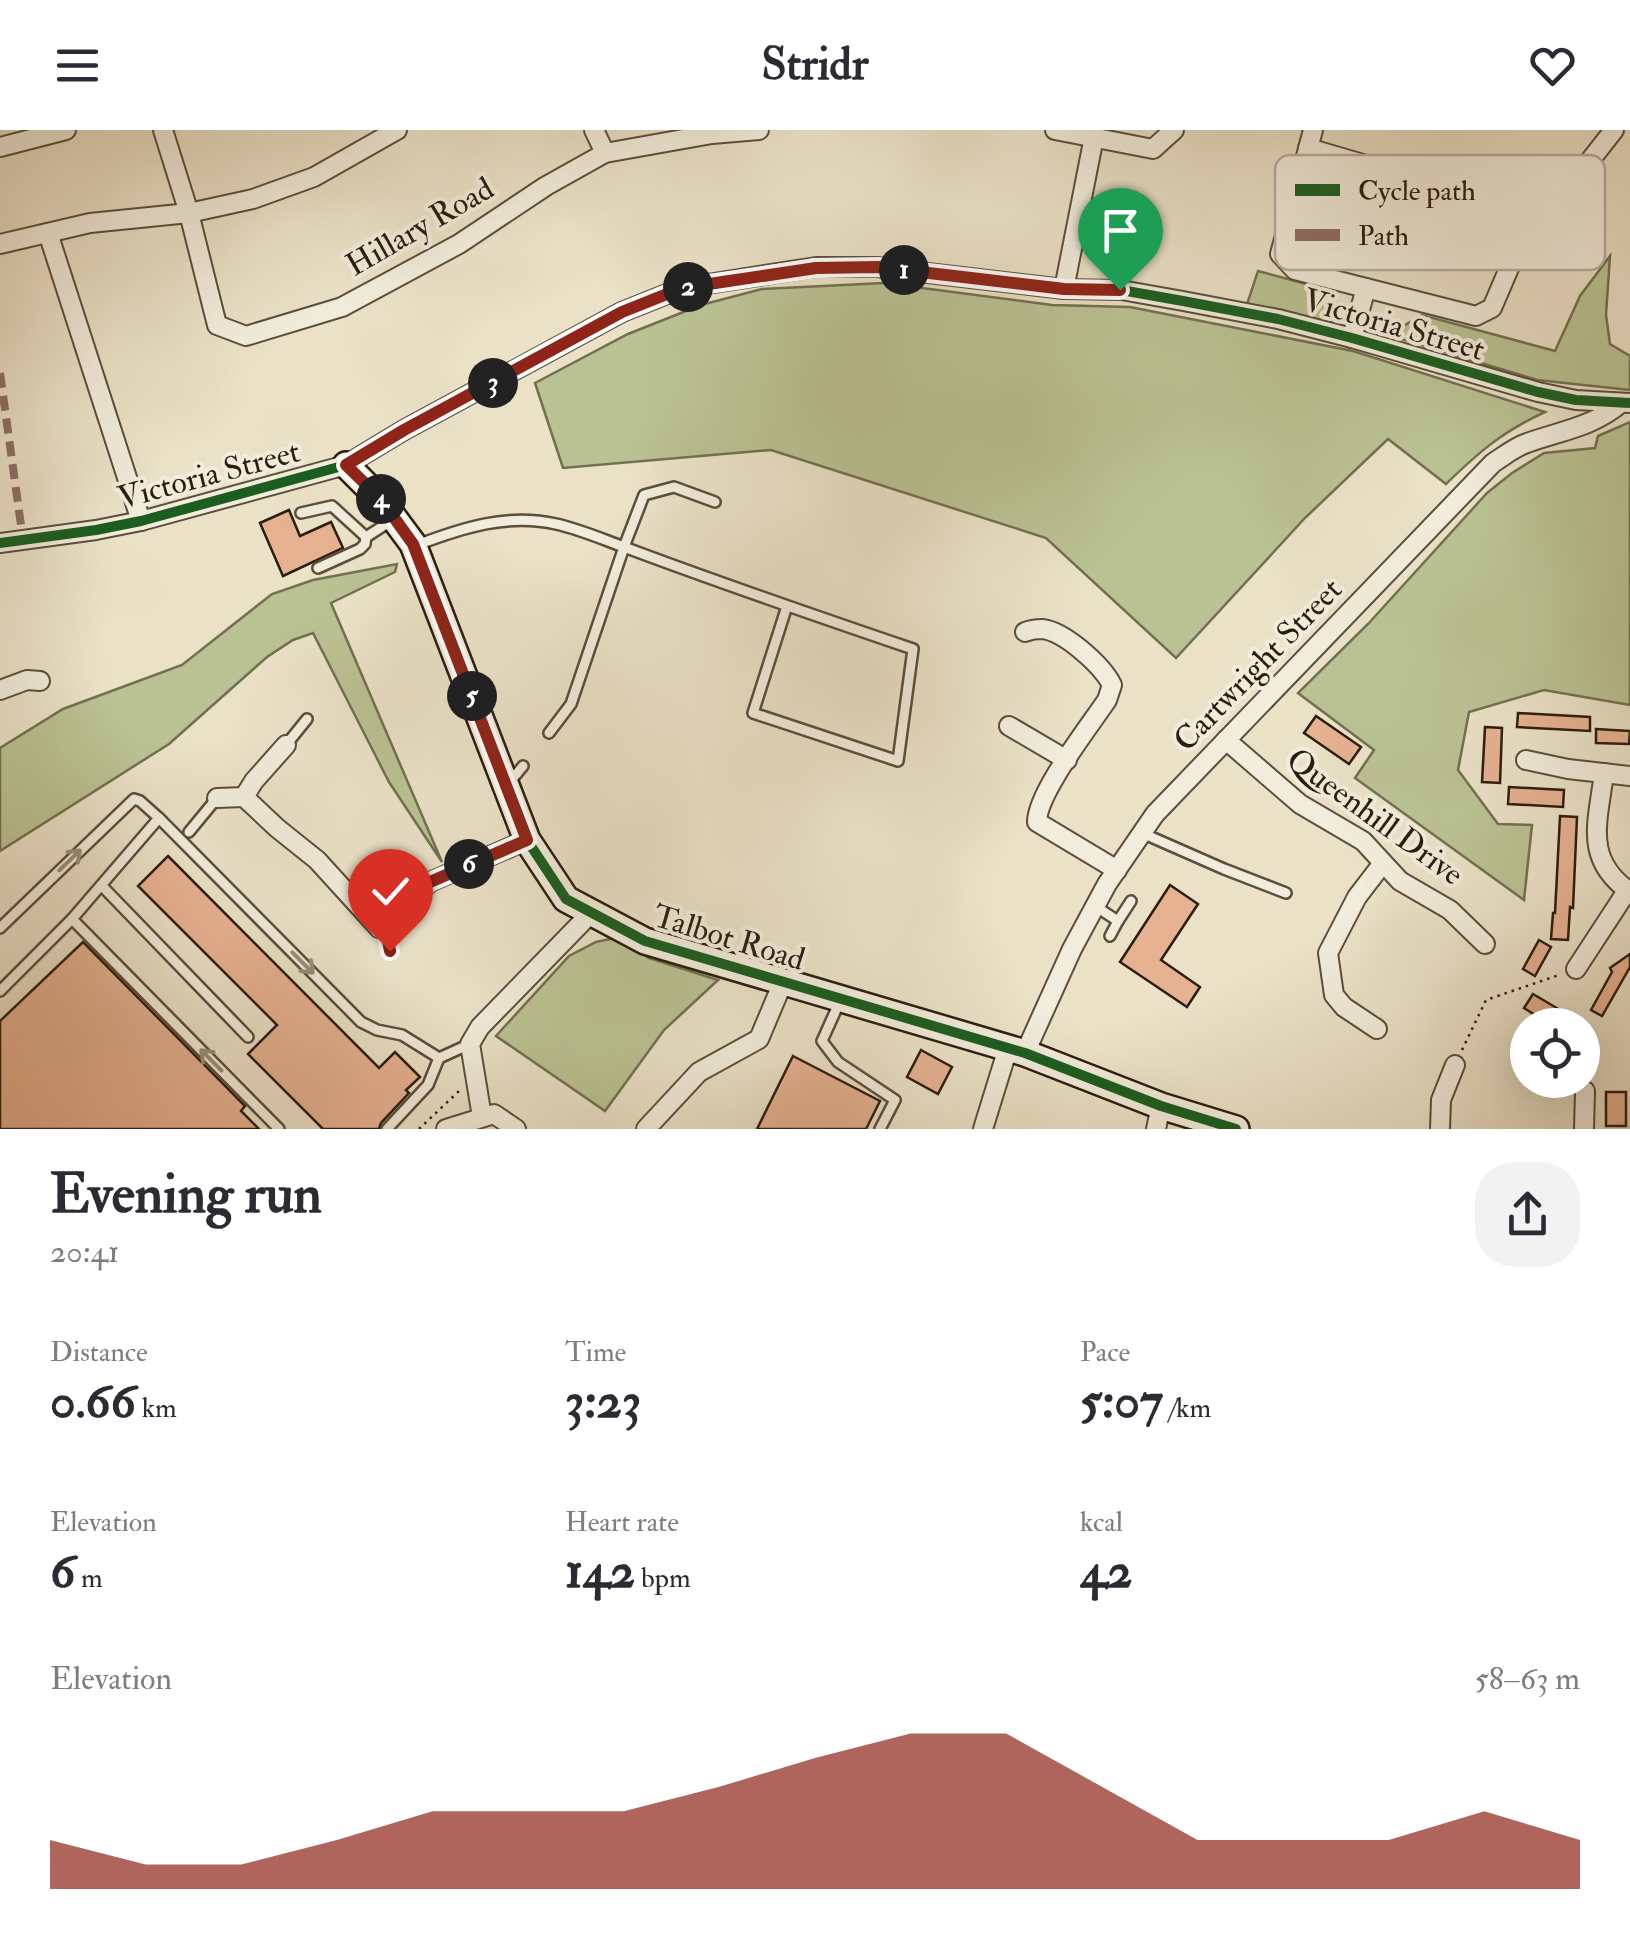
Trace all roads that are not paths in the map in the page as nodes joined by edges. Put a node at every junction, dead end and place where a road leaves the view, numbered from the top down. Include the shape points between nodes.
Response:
1 (66, 130) edge
2 (163, 130) edge
3 (398, 130) edge
4 (594, 130) edge
5 (760, 130) edge
6 (1055, 130) edge
7 (1174, 130) edge
8 (1614, 130) edge
9 (1094, 137) junction
10 (1310, 139) edge
11 (0, 147) edge
12 (605, 153) junction
13 (1352, 155) edge
14 (1595, 155) edge
15 (189, 213) junction
16 (48, 232) junction
17 (0, 244) edge
18 (1295, 270) edge
19 (1509, 270) edge
20 (1366, 288) junction
21 (1064, 289) junction
22 (1352, 338) junction
23 (1625, 403) edge
24 (346, 465) junction
25 (716, 502) dead end
26 (301, 513) dead end
27 (396, 518) junction
28 (141, 521) junction
29 (366, 537) junction
30 (0, 543) edge
31 (414, 546) junction
32 (624, 547) junction
33 (318, 568) dead end
34 (787, 606) junction
35 (1025, 632) dead end
36 (40, 681) dead end
37 (0, 690) edge
38 (307, 719) dead end
39 (1010, 726) dead end
40 (548, 733) dead end
41 (1226, 740) junction
42 (286, 745) joint
43 (1067, 760) junction
44 (1526, 760) dead end
45 (522, 766) dead end
46 (1604, 773) junction
47 (1630, 776) edge
48 (507, 787) junction
49 (244, 797) junction
50 (217, 798) joint
51 (159, 818) junction
52 (189, 832) dead end
53 (1142, 833) junction
54 (527, 840) junction
55 (1383, 863) junction
56 (1117, 870) junction
57 (102, 886) junction
58 (1629, 891) edge
59 (1286, 893) dead end
60 (1131, 901) dead end
61 (1095, 906) junction
62 (592, 912) junction
63 (72, 919) junction
64 (1118, 922) junction
65 (0, 928) edge
66 (380, 928) junction
67 (1110, 936) dead end
68 (1485, 944) dead end
69 (390, 951) dead end
70 (1576, 969) road end
71 (782, 982) junction
72 (0, 990) edge
73 (842, 999) junction
74 (1378, 1029) dead end
75 (248, 1038) dead end
76 (470, 1044) junction
77 (1017, 1050) junction
78 (439, 1058) junction
79 (1455, 1065) road end
80 (1585, 1098) edge
81 (482, 1118) junction
82 (1159, 1118) edge
83 (280, 1129) edge
84 (388, 1129) edge
85 (446, 1129) edge
86 (516, 1129) edge
87 (646, 1129) edge
88 (880, 1129) edge
89 (983, 1129) edge
90 (1236, 1129) edge
91 (1440, 1129) edge
92 (1584, 1129) edge

1 - 11 street
2 - 15 street
3 - 15 street via 314,177
4 - 12 street
5 - 12 street, Hillary Road
6 - 9 street
7 - 9 street via 1153,149
8 - 14 street
9 - 21 street
10 - 13 street
12 - 15 street, Hillary Road via 459,244 342,306 246,336 218,325
15 - 16 street
16 - 17 street
16 - 28 street
18 - 20 street
19 - 20 street via 1492,308 1476,316
20 - 22 street
21 - 22 street, Victoria Street via 1120,290
21 - 24 street, Victoria Street via 878,267 816,268 682,288 622,312
22 - 23 street, Victoria Street via 1538,392
23 - 41 street, Cartwright Street via 1493,463
24 - 27 street, Talbot Road
24 - 28 street, Victoria Street
25 - 32 lane via 674,487 644,494
26 - 29 lane via 332,506
27 - 29 lane
27 - 31 street, Talbot Road
28 - 30 street, Victoria Street
29 - 33 lane via 360,549
31 - 32 lane via 490,522 526,520
31 - 48 street, Talbot Road
32 - 34 lane
32 - 40 lane via 571,704
34 - 34 lane via 913,649 898,761 754,713
35 - 43 street via 1038,628 1060,636 1112,685
36 - 37 street
38 - 42 lane
39 - 43 street
41 - 53 street, Cartwright Street
41 - 55 street, Queenhill Drive
42 - 49 street
43 - 56 street via 1044,794 1037,822
44 - 46 street
45 - 48 lane
46 - 47 street
46 - 58 street via 1596,841 1606,870
48 - 54 street, Talbot Road
49 - 50 street
49 - 66 street via 317,860
50 - 52 lane
51 - 57 lane
65 -> 51 lane via 130,802
51 -> 78 lane via 362,1022 402,1035
53 - 56 street, Cartwright Street
53 - 59 lane
54 - 62 street, Talbot Road via 566,898
54 - 66 street via 430,882
55 - 68 street, Queenhill Drive
55 - 74 street via 1328,954 1334,994
56 - 61 street, Cartwright Street
57 - 63 lane
57 - 75 lane
58 - 70 street
60 - 64 lane
61 - 64 lane
61 - 77 street, Cartwright Street
62 - 71 street, Talbot Road via 645,941
62 - 76 street
63 - 72 lane
83 -> 63 lane
64 - 67 lane
66 - 69 lane
71 - 73 street, Talbot Road
71 - 87 street via 760,1040 700,1072
73 - 77 street, Talbot Road
73 - 88 lane via 822,1041 838,1062 895,1100
76 - 78 lane
76 - 81 street
77 - 82 street, Talbot Road
77 - 89 street, Cartwright Street
78 - 84 lane via 428,1085
79 - 91 street via 1441,1100
80 - 92 street
81 - 85 street
81 - 86 street via 494,1114
82 - 90 street, Talbot Road

